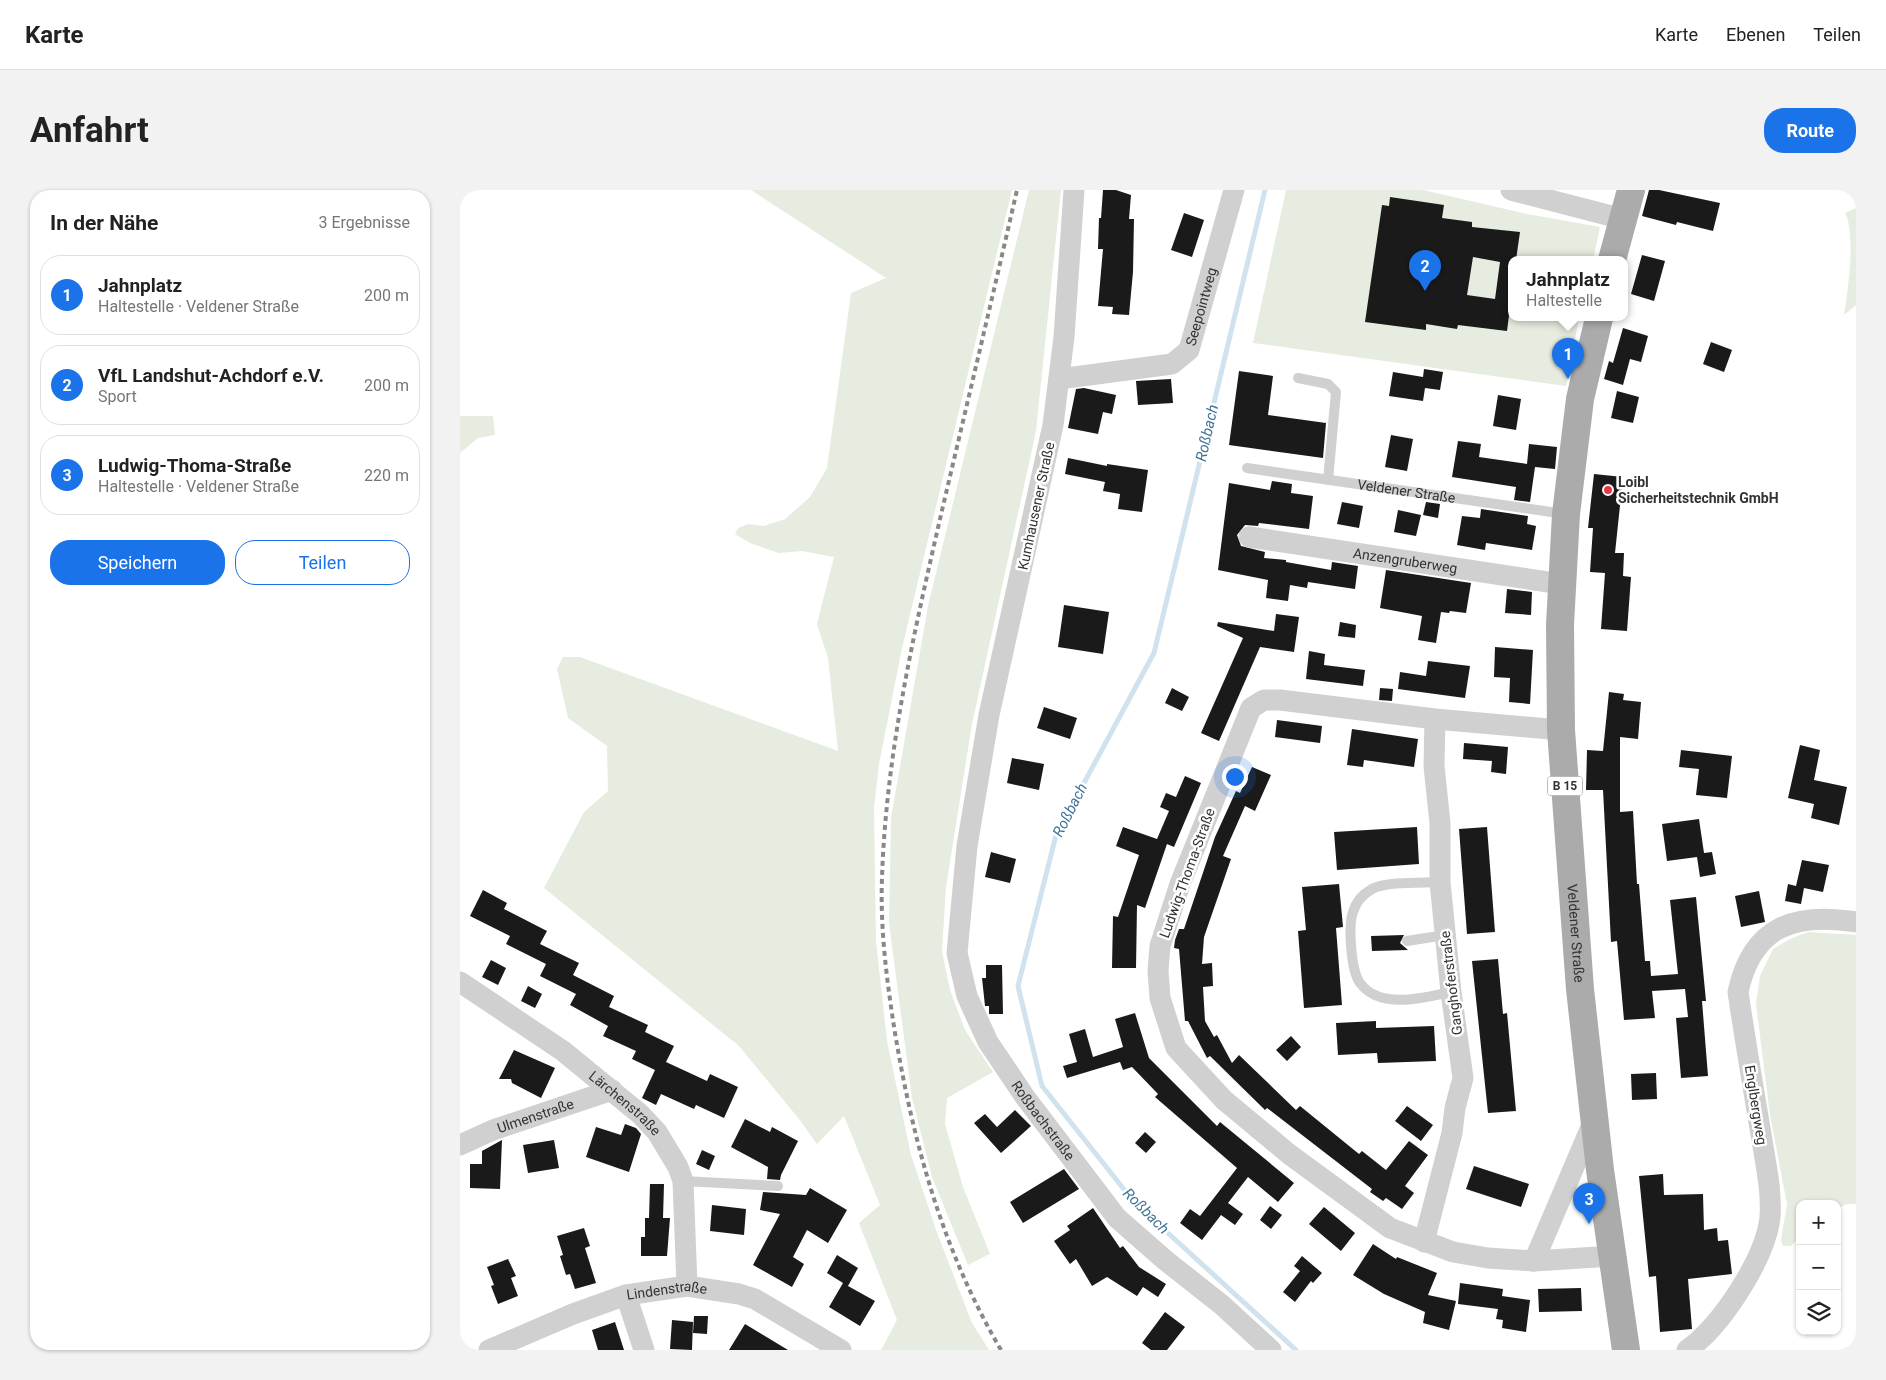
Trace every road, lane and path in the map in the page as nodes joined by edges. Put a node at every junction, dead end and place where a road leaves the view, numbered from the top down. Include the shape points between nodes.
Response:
1 (1074, 190) edge
2 (1234, 190) edge
3 (1511, 190) edge
4 (1631, 190) edge
5 (1623, 219) junction
6 (1613, 256) edge
7 (1598, 321) edge
8 (1298, 378) dead end
9 (1059, 379) junction
10 (1247, 468) dead end
11 (1328, 480) junction
12 (1566, 514) junction
13 (1249, 537) dead end
14 (1561, 584) junction
15 (1435, 719) junction
16 (1561, 730) junction
17 (971, 819) joint
18 (1440, 882) junction
19 (1856, 922) edge
20 (1445, 935) junction
21 (1407, 941) dead end
22 (460, 982) edge
23 (1451, 992) junction
24 (612, 1090) junction
25 (1594, 1120) junction
26 (460, 1145) edge
27 (683, 1181) junction
28 (778, 1186) dead end
29 (1424, 1242) junction
30 (1613, 1256) junction
31 (1534, 1261) junction
32 (687, 1286) junction
33 (626, 1295) junction
34 (489, 1350) edge
35 (644, 1350) edge
36 (841, 1350) edge
37 (1271, 1350) edge
38 (1626, 1350) edge
39 (1687, 1350) edge

1 - 9 street, Kumhausener Straße
2 - 9 street, Seepointweg via 1189,350 1172,364
3 - 5 street
4 - 5 main road
5 - 6 main road
7 - 12 main road, Veldener Straße / B 15 via 1580,399
8 - 11 lane via 1328,384 1336,392
9 - 17 street, Kumhausener Straße via 1046,463 989,715
10 - 11 lane, Veldener Straße
11 - 12 lane, Veldener Straße
12 - 14 main road, Veldener Straße / B 15
13 - 14 street, Anzengruberweg
14 - 16 main road, Veldener Straße / B 15
15 - 16 street, Ludwig-Thoma-Straße
15 - 18 street, Ganghoferstraße
15 - 29 street, Ludwig-Thoma-Straße via 1280,700 1257,702 1251,708 1180,884 1160,946 1158,971 1160,998 1176,1048 1224,1100 1289,1154 1390,1228
16 - 25 main road, Veldener Straße / B 15 via 1580,989
17 - 37 street, Roßbachstraße via 957,953 967,996 988,1042 1117,1218 1222,1304
18 - 20 street, Ganghoferstraße
18 - 23 lane via 1388,885 1370,890 1359,899 1352,912 1352,947 1360,984 1377,996 1388,999 1427,997
19 - 39 street, Englbergweg via 1828,917 1788,924 1763,938 1741,977 1738,992 1768,1178 1770,1218 1751,1271 1734,1299
20 - 21 lane
20 - 23 street, Ganghoferstraße
22 - 24 street, Lärchenstraße via 563,1051
23 - 29 street, Ganghoferstraße via 1463,1078
24 - 26 street, Ulmenstraße via 493,1130
24 - 27 street, Lärchenstraße via 656,1132
25 - 30 main road, Veldener Straße / B 15
25 - 31 street
27 - 28 lane
27 - 32 street, Lärchenstraße
29 - 31 street, Ludwig-Thoma-Straße via 1488,1258
30 - 31 street, Ludwig-Thoma-Straße
30 - 38 main road, Veldener Straße / B 15
32 - 33 street, Lindenstraße
32 - 36 street, Lindenstraße via 755,1299
33 - 34 street, Lindenstraße
33 - 35 street

